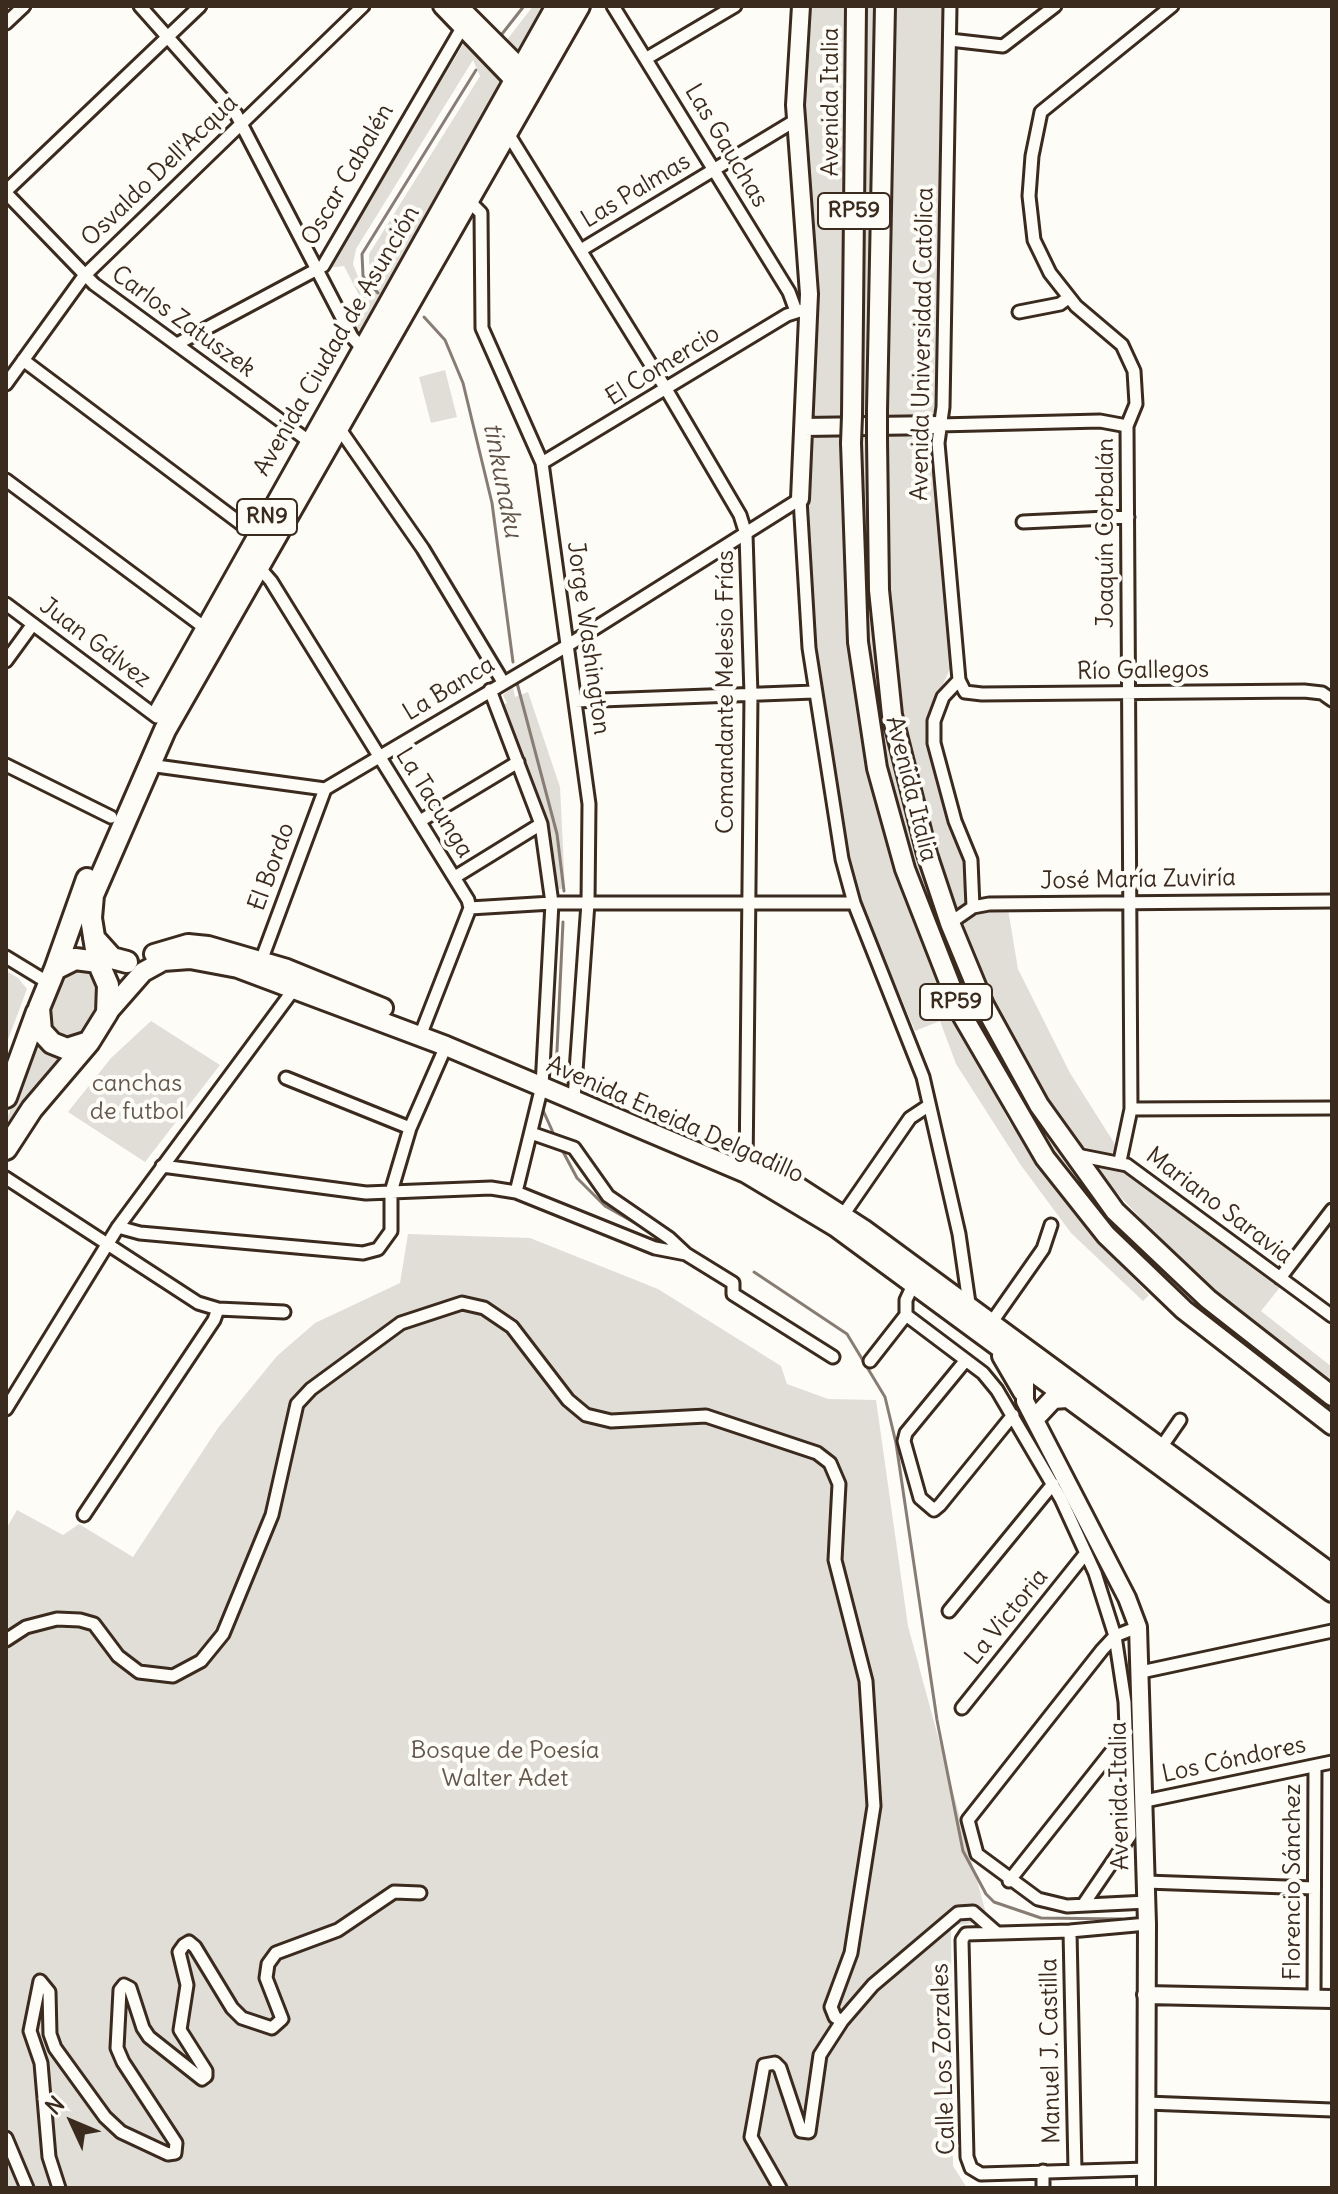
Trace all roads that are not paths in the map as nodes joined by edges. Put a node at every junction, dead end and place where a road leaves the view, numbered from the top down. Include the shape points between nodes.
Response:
1 (24, 6) edge
2 (140, 6) edge
3 (200, 6) edge
4 (363, 6) edge
5 (442, 6) edge
6 (557, 6) edge
7 (579, 6) edge
8 (613, 6) edge
9 (735, 6) edge
10 (801, 6) edge
11 (856, 6) edge
12 (885, 6) edge
13 (951, 6) edge
14 (1055, 6) edge
15 (1172, 6) edge
16 (464, 13) edge
17 (6, 23) edge
18 (169, 36) junction
19 (950, 40) junction
20 (647, 58) junction
21 (525, 82) junction
22 (796, 120) junction
23 (241, 123) junction
24 (507, 132) junction
25 (714, 169) junction
26 (6, 192) edge
27 (469, 201) junction
28 (581, 250) junction
29 (317, 272) junction
30 (84, 276) junction
31 (1068, 298) junction
32 (802, 310) junction
33 (1019, 312) dead end
34 (177, 344) junction
35 (364, 350) junction
36 (23, 360) junction
37 (6, 384) edge
38 (666, 389) junction
39 (939, 425) junction
40 (1127, 426) junction
41 (804, 427) junction
42 (339, 428) junction
43 (310, 442) junction
44 (542, 463) junction
45 (6, 480) edge
46 (800, 499) junction
47 (1128, 517) junction
48 (1023, 522) dead end
49 (746, 534) junction
50 (256, 535) junction
51 (258, 566) junction
52 (6, 604) edge
53 (33, 624) junction
54 (205, 628) junction
55 (565, 647) junction
56 (6, 661) edge
57 (959, 680) junction
58 (503, 682) junction
59 (490, 690) junction
60 (814, 692) junction
61 (1129, 693) junction
62 (751, 695) junction
63 (1332, 700) edge
64 (575, 701) junction
65 (157, 717) junction
66 (379, 756) junction
67 (518, 762) junction
68 (6, 765) edge
69 (149, 765) junction
70 (325, 789) junction
71 (111, 817) junction
72 (420, 821) junction
73 (541, 824) junction
74 (455, 877) junction
75 (1130, 901) junction
76 (1332, 901) edge
77 (552, 903) junction
78 (588, 903) junction
79 (749, 903) junction
80 (854, 903) junction
81 (973, 907) junction
82 (470, 908) junction
83 (950, 923) junction
84 (94, 938) junction
85 (6, 957) edge
86 (261, 961) junction
87 (127, 962) junction
88 (99, 963) junction
89 (51, 976) junction
90 (299, 981) junction
91 (39, 1008) junction
92 (107, 1013) junction
93 (422, 1030) junction
94 (89, 1042) junction
95 (446, 1046) junction
96 (286, 1078) dead end
97 (542, 1080) junction
98 (575, 1094) junction
99 (6, 1097) edge
100 (928, 1106) junction
101 (1332, 1108) edge
102 (1131, 1109) junction
103 (410, 1128) junction
104 (531, 1133) junction
105 (6, 1149) edge
106 (1071, 1153) junction
107 (1120, 1161) junction
108 (162, 1166) junction
109 (747, 1168) junction
110 (6, 1178) edge
111 (391, 1192) junction
112 (516, 1192) junction
113 (1332, 1210) edge
114 (843, 1215) junction
115 (1051, 1225) dead end
116 (118, 1227) junction
117 (108, 1243) junction
118 (686, 1254) junction
119 (1280, 1278) junction
120 (913, 1285) junction
121 (218, 1309) junction
122 (970, 1310) junction
123 (284, 1312) dead end
124 (906, 1315) junction
125 (1332, 1316) edge
126 (989, 1337) junction
127 (833, 1357) dead end
128 (966, 1360) junction
129 (870, 1361) dead end
130 (1036, 1368) junction
131 (1023, 1392) junction
132 (1332, 1396) edge
133 (1067, 1398) junction
134 (6, 1409) edge
135 (1013, 1415) junction
136 (1039, 1420) junction
137 (1180, 1420) dead end
138 (1332, 1425) edge
139 (1160, 1449) junction
140 (1053, 1484) junction
141 (84, 1515) dead end
142 (1086, 1553) junction
143 (1332, 1574) edge
144 (1332, 1592) edge
145 (949, 1611) dead end
146 (1138, 1627) junction
147 (1332, 1631) edge
148 (1115, 1636) junction
149 (6, 1640) edge
150 (1141, 1672) junction
151 (962, 1708) dead end
152 (1127, 1732) junction
153 (1332, 1762) edge
154 (1315, 1766) junction
155 (1145, 1801) junction
156 (1009, 1881) junction
157 (1146, 1882) junction
158 (1314, 1888) junction
159 (420, 1893) dead end
160 (1147, 1902) junction
161 (1083, 1905) junction
162 (1147, 1924) junction
163 (1070, 1931) junction
164 (997, 1933) junction
165 (1146, 1995) junction
166 (1314, 1998) junction
167 (1332, 1999) edge
168 (842, 2021) junction
169 (1146, 2103) junction
170 (1332, 2110) edge
171 (6, 2138) edge
172 (1147, 2169) junction
173 (1075, 2170) junction
174 (1043, 2171) junction
175 (27, 2188) edge
176 (59, 2188) edge
177 (780, 2188) edge
178 (1043, 2188) edge
179 (1146, 2188) edge

1 - 17 street
2 - 18 street
3 - 18 street
4 - 23 street, Osvaldo Dell'Acqua
5 - 16 street
6 - 21 highway, Avenida Ciudad de Asunción / RN9
7 - 21 highway, Avenida Ciudad de Asunción / RN9
8 - 20 street, Las Gauchas
9 - 20 street
10 - 22 street
11 - 138 main road, Avenida Italia / RP59, bridge via 851,443 858,642 877,768 909,881 962,1015 1045,1158 1106,1235 1184,1310
12 - 83 main road, Avenida Italia / RP59, bridge via 877,562 887,678 913,806
13 - 19 street, Avenida Universidad Católica
14 - 19 street via 1003,46
15 - 31 street, Joaquín Corbalán via 1046,107 1037,120 1031,223 1040,255
16 - 21 street
16 - 29 street, Oscar Cabalén
18 - 23 street
18 - 26 street
19 - 39 street, Avenida Universidad Católica
20 - 25 street, Las Gauchas
21 - 24 highway, Avenida Ciudad de Asunción / RN9
21 - 35 highway, Avenida Ciudad de Asunción / RN9
22 - 25 street, Las Palmas
22 - 32 street
23 - 29 street
23 - 30 street, Osvaldo Dell'Acqua
24 - 27 highway, Avenida Ciudad de Asunción / RN9
24 - 28 street, Comandante Melesio Frías
25 - 28 street, Las Palmas
25 - 32 street, Las Gauchas
26 - 30 street, Carlos Zatuszek
27 - 42 highway, Avenida Ciudad de Asunción / RN9
27 - 44 street, Jorge Washington via 481,213 482,328
28 - 38 street, Comandante Melesio Frías
29 - 34 street, Oscar Cabalén
29 - 35 street
30 - 34 street, Carlos Zatuszek
30 - 36 street, Osvaldo Dell'Acqua
31 - 33 street
31 - 40 street, Joaquín Corbalán via 1128,351 1136,404
32 - 38 street, El Comercio
32 - 41 street
34 - 43 street, Carlos Zatuszek
35 - 43 highway, Avenida Ciudad de Asunción / RN9
36 - 37 street, Osvaldo Dell'Acqua
36 - 50 street
38 - 44 street, El Comercio
38 - 49 street, Comandante Melesio Frías
39 - 40 street via 1100,421
39 - 41 street
39 - 57 street, Avenida Universidad Católica via 939,488
40 - 47 street, Joaquín Corbalán
41 - 46 street
42 - 51 highway, Avenida Ciudad de Asunción / RN9
42 - 58 street via 423,549
43 - 50 highway, Avenida Ciudad de Asunción / RN9
44 - 55 street, Jorge Washington
45 - 54 street
46 - 49 street, La Banca
46 - 60 street
47 - 48 street
47 - 61 street, Joaquín Corbalán
49 - 55 street, La Banca
49 - 62 street, Comandante Melesio Frías
50 - 54 highway, Avenida Ciudad de Asunción / RN9
51 - 66 street, La Tacunga
51 - 69 highway, Avenida Ciudad de Asunción / RN9
52 - 53 street, Juan Gálvez
53 - 56 street
53 - 65 street, Juan Gálvez
54 - 65 highway, Avenida Ciudad de Asunción / RN9
55 - 58 street, La Banca
55 - 64 street, Jorge Washington
57 - 61 street, Río Gallegos via 965,692 982,694
57 - 81 street via 943,697 934,721 934,751 971,860
58 - 59 street, La Banca
59 - 66 street, La Banca
59 - 67 street
60 - 62 street
60 - 80 street
61 - 63 street, Río Gallegos via 1304,691
61 - 75 street, Joaquín Corbalán
62 - 64 street
62 - 79 street, Comandante Melesio Frías
64 - 78 street, Jorge Washington via 590,817
65 - 71 highway, Avenida Ciudad de Asunción / RN9
66 - 70 street, La Banca
66 - 72 street, La Tacunga
67 - 72 street
67 - 73 street
68 - 71 street
69 - 70 street
69 - 84 highway, Avenida Ciudad de Asunción / RN9 via 96,887 91,908
70 - 86 street, El Bordo
71 - 89 highway, Avenida Ciudad de Asunción / RN9
72 - 74 street, La Tacunga
73 - 74 street
73 - 77 street
74 - 82 street, La Tacunga
75 - 76 street, José María Zuviría
75 - 81 street, José María Zuviría
75 - 102 street, Joaquín Corbalán
77 - 78 street
77 - 82 street
77 - 97 street
78 - 79 street
78 - 98 street, Jorge Washington
79 - 80 street
79 - 109 street, Comandante Melesio Frías
80 - 100 street via 920,1066
81 - 83 street
82 - 93 street
83 - 106 main road, Avenida Italia / RP59 via 1001,1039
84 - 87 highway via 112,958
84 - 88 highway, RN9
85 - 89 street
86 - 87 main road, Avenida Eneida Delgadillo via 188,944
86 - 90 main road, Avenida Eneida Delgadillo
87 - 88 main road, Avenida Eneida Delgadillo
88 - 89 highway via 75,959
88 - 92 highway, RN9 via 108,985
89 - 91 highway, RN9
90 - 92 main road, Avenida Eneida Delgadillo via 176,959 143,972
90 - 93 main road, Avenida Eneida Delgadillo
90 - 108 street
91 - 94 highway via 41,1031 52,1043 67,1049
91 - 99 highway, RN9
92 - 94 highway
93 - 95 main road, Avenida Eneida Delgadillo
93 - 97 main road, Avenida Eneida Delgadillo
94 - 105 highway
95 - 97 main road, Avenida Eneida Delgadillo
95 - 103 street
96 - 103 street
97 - 98 main road, Avenida Eneida Delgadillo
97 - 104 street
98 - 109 main road, Avenida Eneida Delgadillo
100 - 114 street via 910,1118
100 - 122 street via 959,1234
101 - 102 street
102 - 107 street, Joaquín Corbalán
103 - 111 street
104 - 112 street
104 - 118 street via 574,1148 608,1196
106 - 107 street, Mariano Saravia
106 - 132 main road, Avenida Italia / RP59 via 1115,1211 1168,1263
107 - 119 street, Mariano Saravia
108 - 111 street
108 - 116 street
109 - 114 main road, Avenida Eneida Delgadillo via 798,1187
109 - 120 main road, Avenida Eneida Delgadillo
110 - 117 street
111 - 112 street
111 - 116 street via 388,1239 363,1253
112 - 118 street via 655,1248
113 - 119 street
114 - 122 main road, Avenida Eneida Delgadillo
115 - 126 street via 1043,1249
116 - 117 street
117 - 121 street via 198,1303
117 - 134 street
118 - 127 street via 733,1283 733,1294
119 - 125 street, Mariano Saravia
120 - 124 street
120 - 126 main road, Avenida Eneida Delgadillo
121 - 123 street
121 - 141 street
122 - 126 main road, Avenida Eneida Delgadillo
124 - 128 street
124 - 129 street
126 - 130 main road, Avenida Eneida Delgadillo
126 - 131 main road
128 - 135 street via 991,1381
128 - 135 street via 904,1441 917,1492 934,1510
130 - 131 street
130 - 133 main road, Avenida Eneida Delgadillo
130 - 136 street, Avenida Italia
130 - 139 main road, Avenida Eneida Delgadillo
131 - 136 street, Avenida Italia
133 - 136 main road via 1053,1399
133 - 144 main road, Avenida Eneida Delgadillo
135 - 140 street
136 - 146 street, Avenida Italia
137 - 139 street
139 - 143 main road, Avenida Eneida Delgadillo
140 - 142 street
140 - 145 street
142 - 148 street
142 - 151 street, La Victoria
146 - 148 street
146 - 150 street, Avenida Italia
147 - 150 street
148 - 152 street
148 - 156 street via 968,1820 977,1854
149 - 168 street via 26,1627 80,1620 94,1624 118,1656 139,1672 173,1676 201,1661 223,1634 272,1515 297,1404 394,1327 413,1316 462,1303 484,1308 512,1327 568,1400 586,1415 611,1421 706,1416 817,1453 830,1463 839,1484 835,1560 866,1681 874,1806 851,1953 831,2007
150 - 155 street, Avenida Italia
152 - 156 street
152 - 161 street via 1130,1836
153 - 154 street, Los Cóndores
154 - 155 street, Los Cóndores
154 - 158 street, Florencio Sánchez
155 - 157 street, Avenida Italia
156 - 161 street via 1046,1902
157 - 158 street
157 - 160 street, Avenida Italia
158 - 166 street, Florencio Sánchez
159 - 176 street via 394,1892 338,1930 276,1953 266,1978 282,2019 272,2028 242,2018 195,1947 184,1945 179,1952 187,1985 180,2030 206,2071 202,2079 149,2037 130,1988 124,1985 117,2048 176,2143 175,2153 121,2132 105,2117 55,2048 49,1992 40,1981 30,2031 41,2063 49,2157
160 - 161 street
160 - 162 street, Avenida Italia
162 - 163 street
162 - 165 street, Avenida Italia
163 - 164 street
163 - 173 street, Manuel J. Castilla
164 - 168 street via 973,1912 958,1913 883,1976
164 - 174 street, Calle Los Zorzales via 962,1936 967,2157 981,2174
165 - 166 street
165 - 169 street, Avenida Italia
166 - 167 street
168 - 177 street via 820,2055 809,2132 801,2131 780,2068 768,2063 760,2072 751,2137
169 - 170 street
169 - 172 street, Avenida Italia
171 - 175 street
172 - 173 street
172 - 179 street, Avenida Italia
173 - 174 street
174 - 178 street, Manuel J. Castilla

